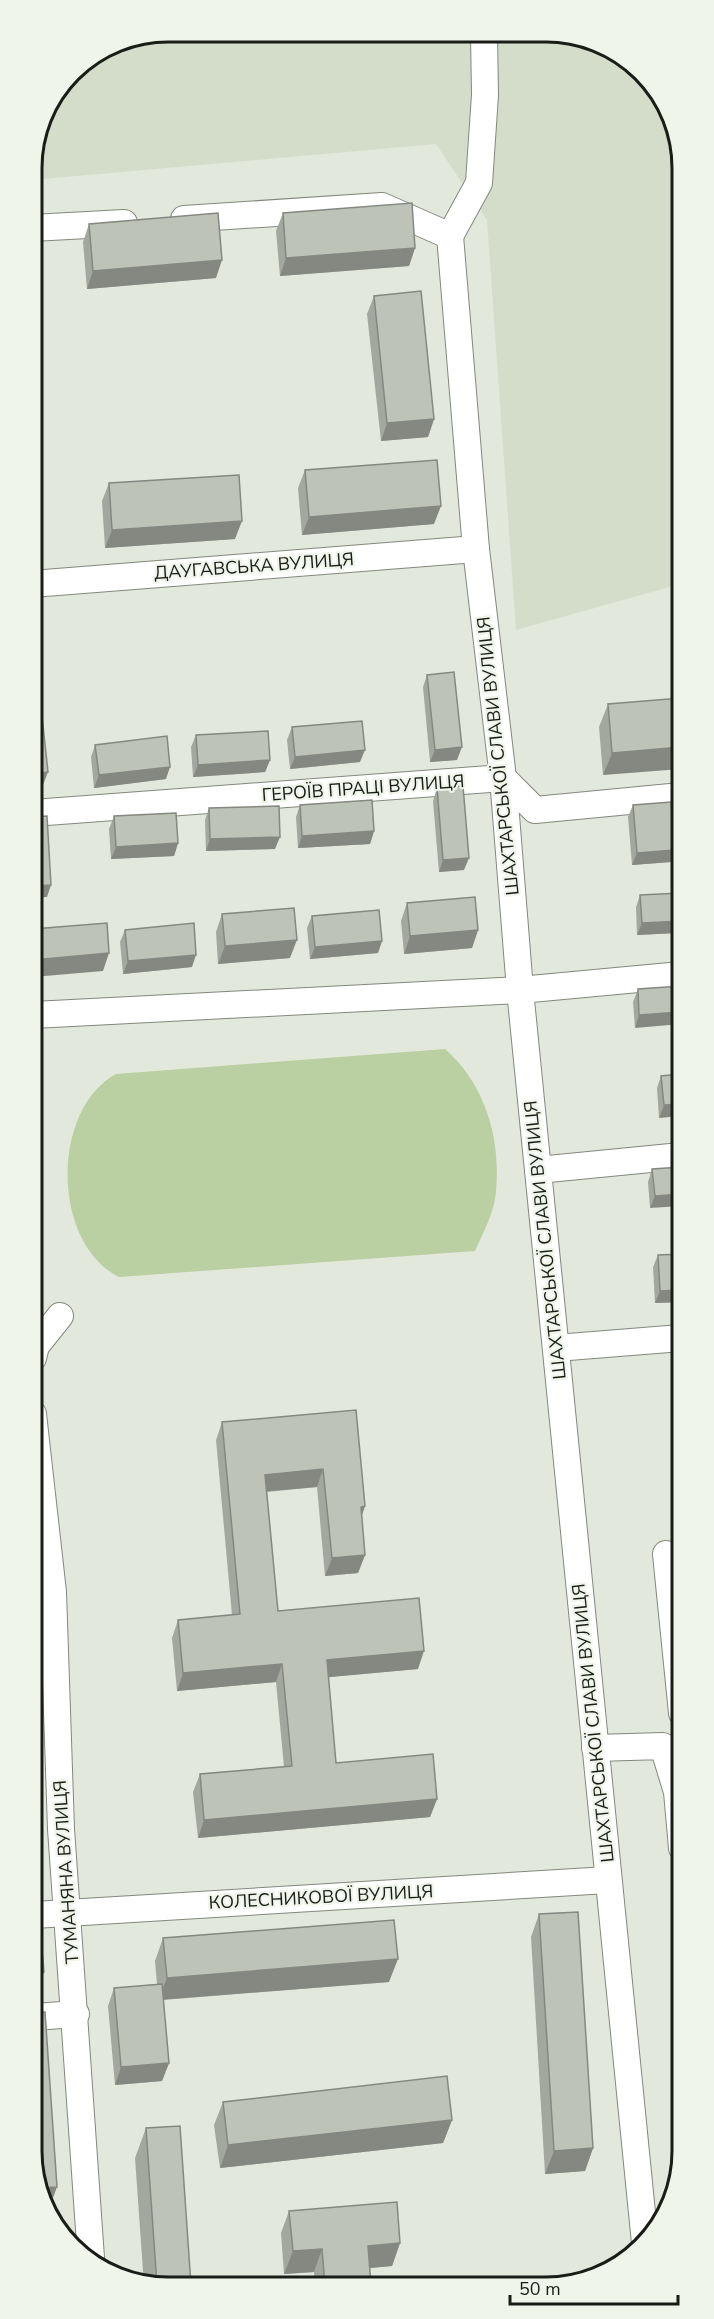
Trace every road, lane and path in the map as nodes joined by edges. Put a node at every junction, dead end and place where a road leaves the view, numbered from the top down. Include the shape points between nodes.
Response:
1 (484, 42) edge
2 (42, 227) edge
3 (450, 236) junction
4 (476, 549) junction
5 (42, 583) edge
6 (503, 778) junction
7 (672, 797) edge
8 (42, 812) edge
9 (672, 976) edge
10 (520, 990) junction
11 (42, 1015) edge
12 (672, 1157) edge
13 (538, 1170) junction
14 (60, 1316) dead end
15 (42, 1338) edge
16 (672, 1339) edge
17 (556, 1348) junction
18 (666, 1554) dead end
19 (42, 1579) edge
20 (672, 1614) edge
21 (672, 1737) edge
22 (663, 1746) junction
23 (595, 1748) junction
24 (672, 1776) edge
25 (609, 1880) junction
26 (68, 1912) junction
27 (42, 1914) edge
28 (76, 2014) junction
29 (42, 2016) edge
30 (644, 2231) edge
31 (91, 2251) edge

1 - 3 street via 479,183
2 - 3 street via 382,206
3 - 4 street, ШАХТАРСЬКОЇ СЛАВИ ВУЛИЦЯ
4 - 5 street, ДАУГАВСЬКА ВУЛИЦЯ
4 - 6 street, ШАХТАРСЬКОЇ СЛАВИ ВУЛИЦЯ
6 - 7 street via 535,810
6 - 8 street, ГЕРОЇВ ПРАЦІ ВУЛИЦЯ
6 - 10 street, ШАХТАРСЬКОЇ СЛАВИ ВУЛИЦЯ
9 - 10 street
10 - 11 street
10 - 13 street, ШАХТАРСЬКОЇ СЛАВИ ВУЛИЦЯ
12 - 13 street
13 - 17 street, ШАХТАРСЬКОЇ СЛАВИ ВУЛИЦЯ
14 - 15 street
16 - 17 street
17 - 23 street, ШАХТАРСЬКОЇ СЛАВИ ВУЛИЦЯ
18 - 20 street
19 - 26 street, ТУМАНЯНА ВУЛИЦЯ
21 - 22 street
22 - 23 street
22 - 24 street
23 - 25 street, ШАХТАРСЬКОЇ СЛАВИ ВУЛИЦЯ
25 - 26 street, КОЛЕСНИКОВОЇ ВУЛИЦЯ
25 - 30 street, ШАХТАРСЬКОЇ СЛАВИ ВУЛИЦЯ
26 - 27 street, КОЛЕСНИКОВОЇ ВУЛИЦЯ
26 - 28 street, ТУМАНЯНА ВУЛИЦЯ
28 - 29 street
28 - 31 street, ТУМАНЯНА ВУЛИЦЯ

